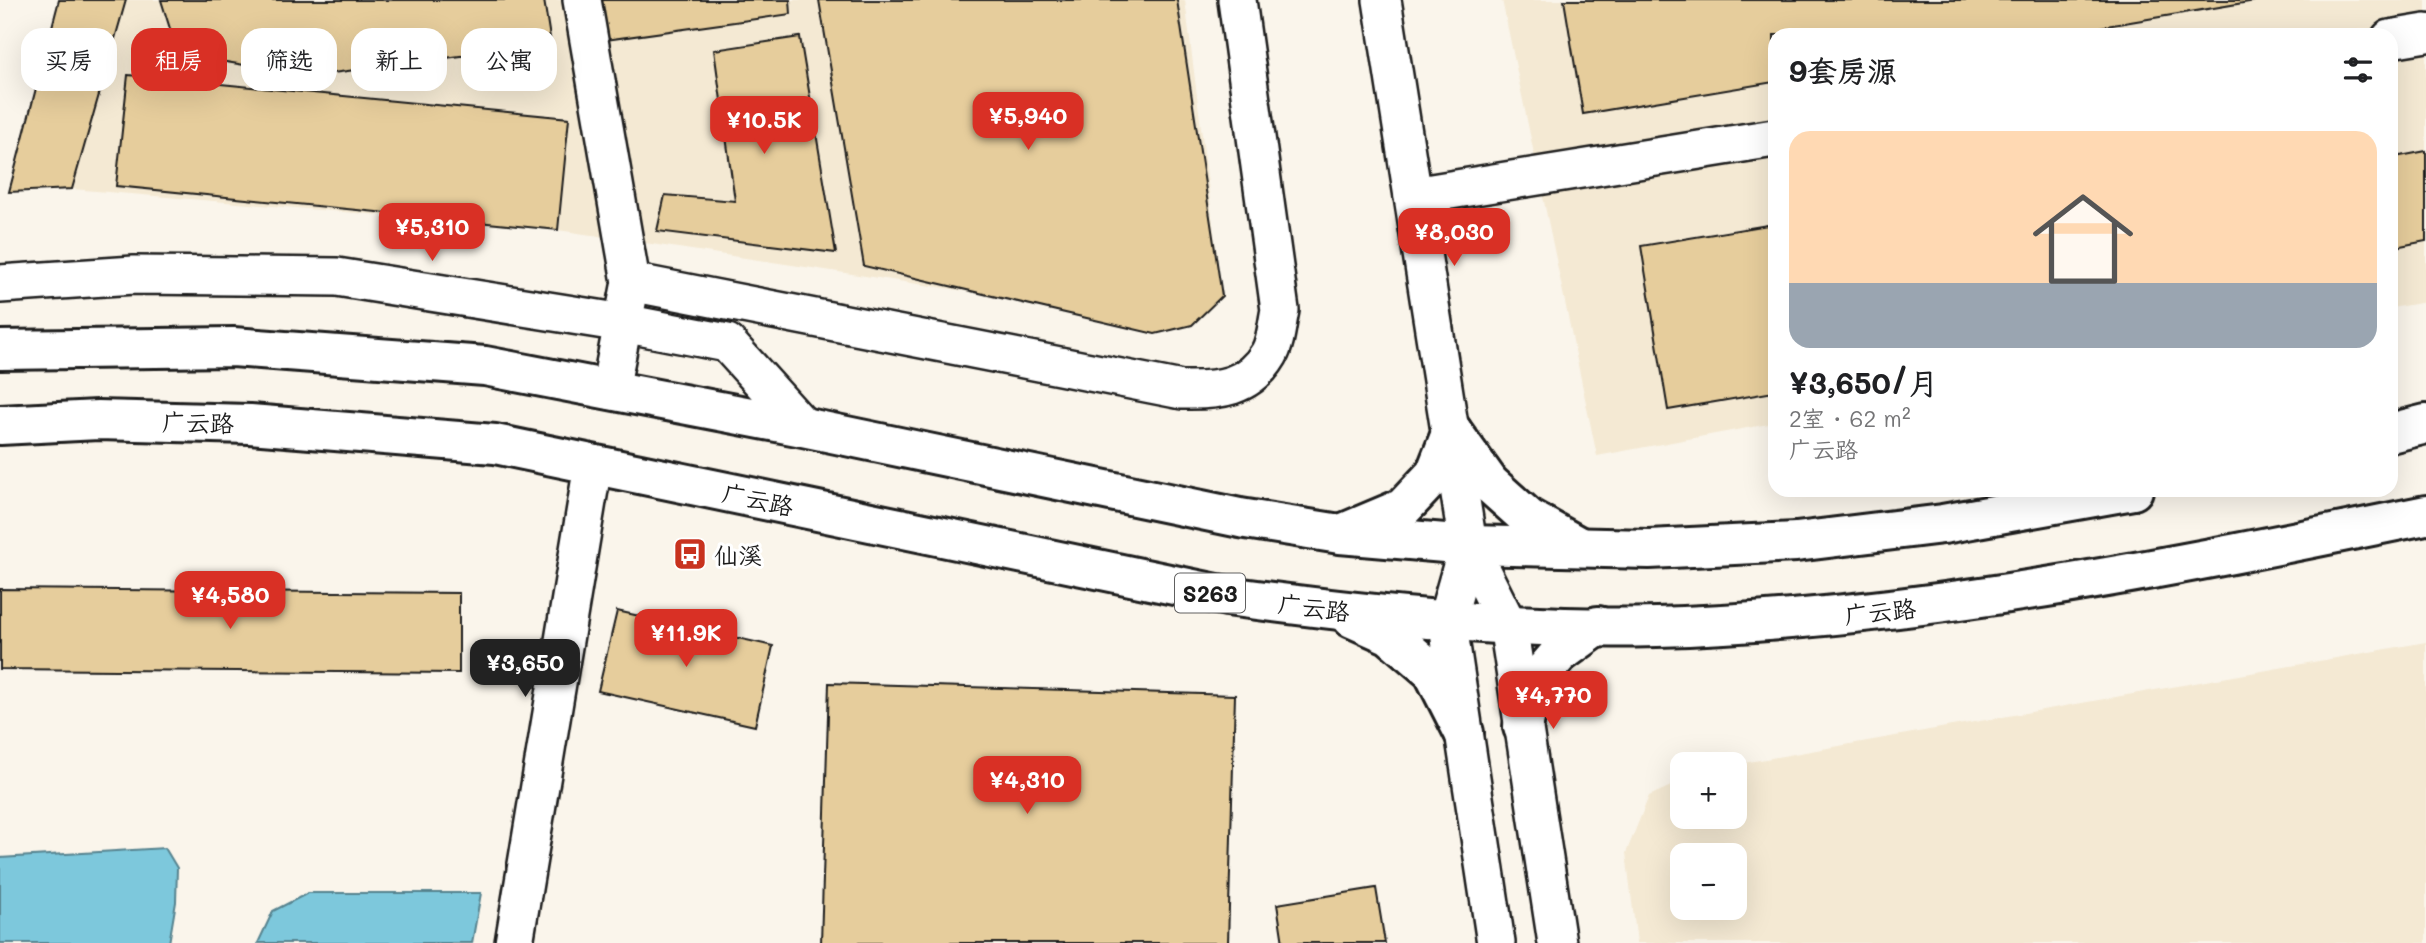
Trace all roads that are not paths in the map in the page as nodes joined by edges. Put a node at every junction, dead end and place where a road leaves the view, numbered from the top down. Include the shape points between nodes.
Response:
1 (582, 0) edge
2 (1237, 0) edge
3 (1382, 0) edge
4 (2426, 33) edge
5 (2398, 38) edge
6 (1768, 139) edge
7 (1413, 196) junction
8 (631, 282) junction
9 (0, 284) edge
10 (623, 323) junction
11 (0, 350) edge
12 (610, 390) junction
13 (2426, 424) edge
14 (0, 425) edge
15 (803, 426) junction
16 (1452, 430) junction
17 (2398, 431) edge
18 (593, 465) junction
19 (2094, 497) edge
20 (2426, 515) edge
21 (1340, 534) junction
22 (1468, 545) junction
23 (1581, 547) junction
24 (1337, 611) junction
25 (1447, 619) junction
26 (1508, 625) junction
27 (1598, 626) junction
28 (1523, 727) junction
29 (1464, 733) junction
30 (514, 943) edge
31 (1496, 943) edge
32 (1557, 943) edge

1 - 8 street
2 - 8 street via 1280,310 1270,353 1250,376 1230,386 1219,391 1182,390
3 - 7 street
4 - 5 street
6 - 7 street
7 - 16 street
8 - 10 street
9 - 10 street via 134,275 337,277
10 - 12 street
10 - 15 street via 727,343
11 - 12 main road via 233,347 485,366
12 - 15 main road
13 - 17 main road
14 - 18 main road, 广云路 / S263 via 98,420 250,424 495,444
15 - 21 main road via 1240,519
16 - 21 main road via 1435,474 1403,508
16 - 22 street
16 - 23 main road via 1490,484 1528,518
18 - 24 main road, 广云路 / S263 via 1227,596
18 - 30 street
19 - 23 main road via 1943,524 1796,542 1649,549
20 - 27 main road, 广云路 / S263 via 2207,559 1949,603 1797,620
21 - 22 main road
22 - 23 main road
22 - 25 street
22 - 26 street
24 - 25 main road, 广云路 / S263
24 - 29 main road via 1390,635 1433,672
25 - 26 main road, 广云路 / S263
25 - 29 street
26 - 27 main road, 广云路 / S263
26 - 28 street
27 - 28 main road via 1559,654 1533,684
28 - 32 street
29 - 31 street

